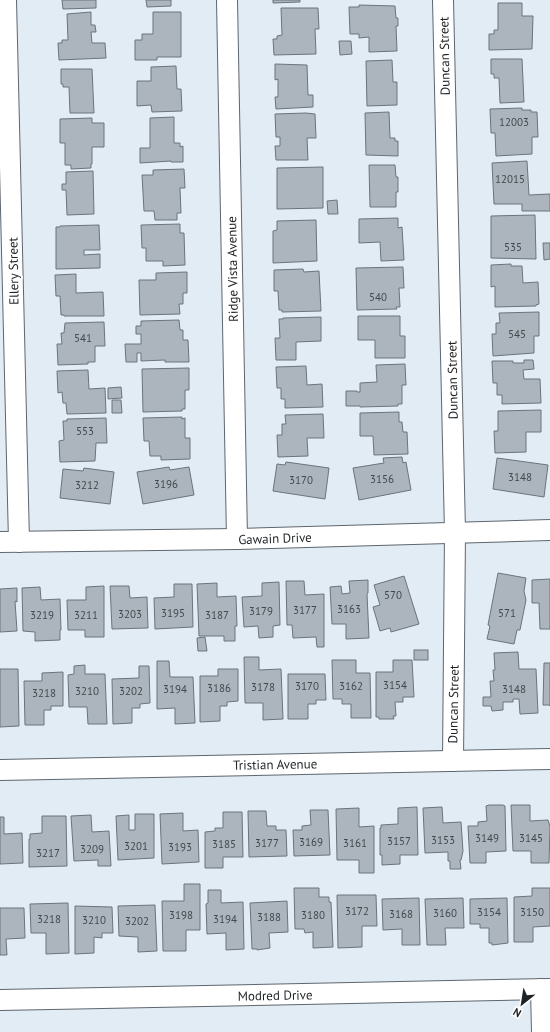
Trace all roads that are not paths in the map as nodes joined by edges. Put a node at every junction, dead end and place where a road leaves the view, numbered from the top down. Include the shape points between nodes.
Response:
1 (6, 0) edge
2 (227, 0) edge
3 (443, 0) edge
4 (550, 530) edge
5 (455, 532) junction
6 (237, 539) junction
7 (10, 542) edge
8 (550, 759) edge
9 (453, 761) junction
10 (0, 770) edge
11 (546, 989) edge
12 (0, 1000) edge
13 (542, 1032) edge

1 - 7 street, Ellery Street
2 - 6 street, Ridge Vista Avenue
3 - 5 street, Duncan Street
4 - 5 street, Gawain Drive
5 - 6 street, Gawain Drive
5 - 9 street, Duncan Street
6 - 7 street, Gawain Drive
8 - 9 street, Tristian Avenue
9 - 10 street, Tristian Avenue
11 - 12 street, Modred Drive
11 - 13 street

